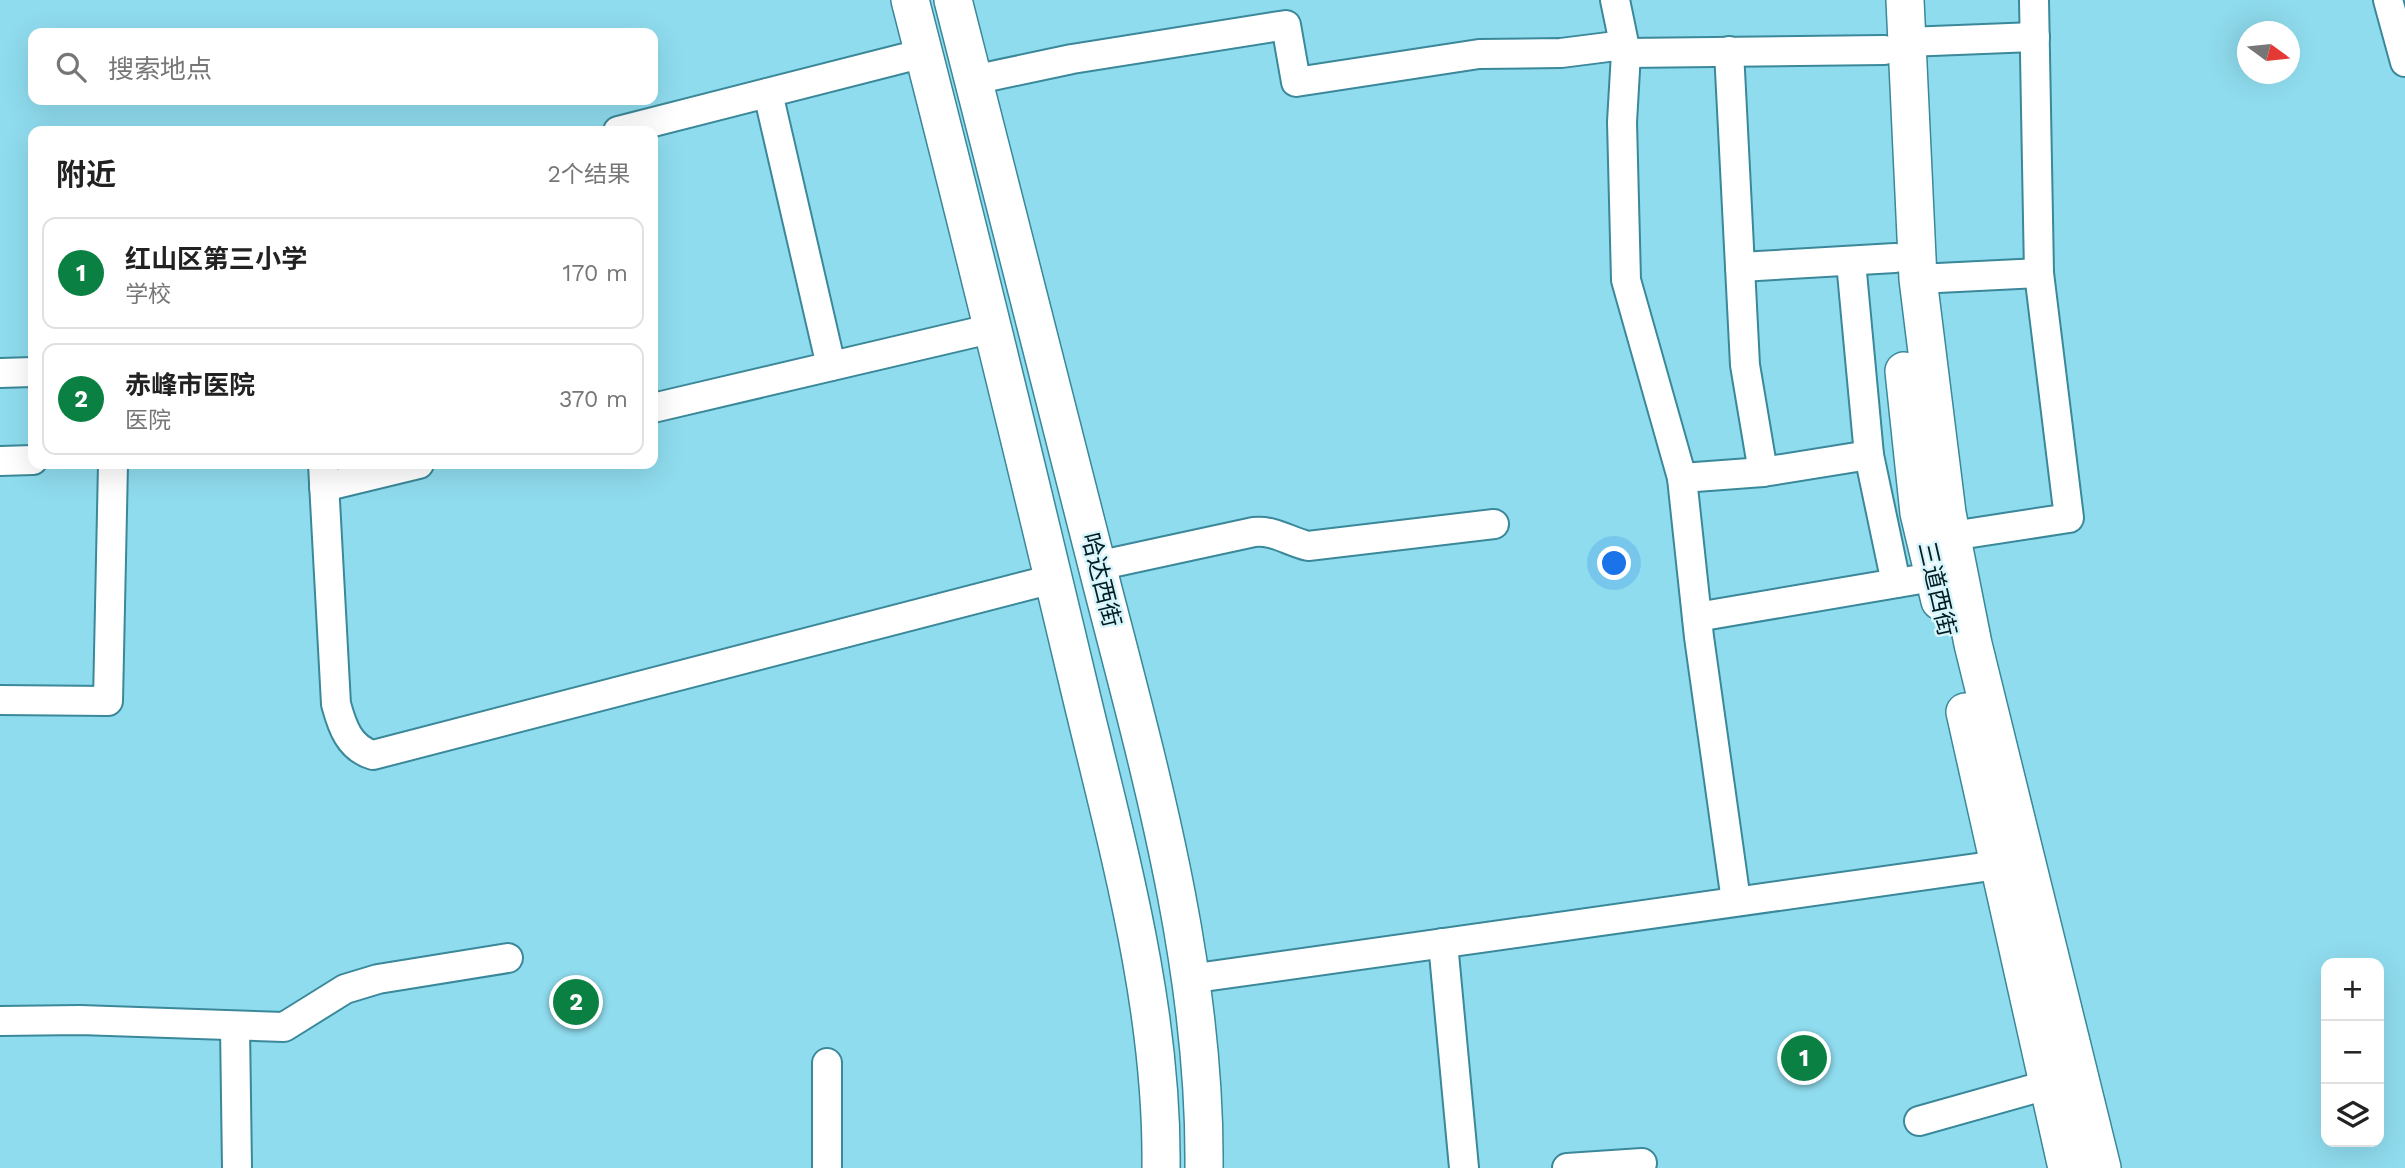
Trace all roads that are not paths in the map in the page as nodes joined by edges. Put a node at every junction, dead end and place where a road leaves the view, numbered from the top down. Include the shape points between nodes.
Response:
1 (910, 0) edge
2 (953, 0) edge
3 (1615, 0) edge
4 (1882, 0) edge
5 (1905, 0) edge
6 (2034, 0) edge
7 (2388, 0) edge
8 (2035, 37) junction
9 (1896, 46) junction
10 (1625, 49) junction
11 (1729, 51) junction
12 (924, 53) junction
13 (2405, 62) edge
14 (973, 79) junction
15 (768, 93) junction
16 (638, 126) edge
17 (1851, 262) junction
18 (1740, 267) junction
19 (1907, 269) junction
20 (2039, 273) junction
21 (994, 328) junction
22 (831, 366) junction
23 (28, 372) edge
24 (0, 373) edge
25 (658, 407) edge
26 (1869, 455) junction
27 (28, 460) edge
28 (0, 461) edge
29 (113, 469) edge
30 (379, 469) edge
31 (1763, 472) junction
32 (324, 476) edge
33 (1682, 478) junction
34 (1494, 524) dead end
35 (1952, 536) junction
36 (1097, 566) junction
37 (1947, 574) junction
38 (1053, 579) junction
39 (1896, 583) junction
40 (1697, 617) junction
41 (0, 700) edge
42 (1998, 865) junction
43 (1736, 901) junction
44 (1443, 943) junction
45 (508, 958) dead end
46 (1189, 979) junction
47 (0, 1021) edge
48 (235, 1027) junction
49 (827, 1062) dead end
50 (2047, 1086) junction
51 (1919, 1121) dead end
52 (1642, 1163) dead end
53 (237, 1168) edge
54 (827, 1168) edge
55 (1161, 1168) edge
56 (1204, 1168) edge
57 (1464, 1168) edge
58 (1567, 1168) edge
59 (2067, 1168) edge
60 (2102, 1168) edge

1 - 12 main road, 哈达西街
2 - 14 main road, 哈达西街
3 - 10 street
4 - 9 main road
5 - 9 main road
6 - 8 street
7 - 13 street
8 - 9 street
8 - 20 street
9 - 11 street
9 - 19 main road
10 - 11 street
10 - 14 street via 1479,54 1296,82 1286,25
10 - 33 street via 1626,280
11 - 18 street
12 - 15 street
12 - 21 main road, 哈达西街
14 - 36 main road, 哈达西街
15 - 16 street
15 - 22 street
17 - 18 street
17 - 19 street
17 - 26 street
18 - 31 street via 1745,365
19 - 20 street
19 - 35 main road
19 - 37 main road, 三道西街 via 1919,513
20 - 35 street via 2069,518
21 - 22 street
21 - 38 main road, 哈达西街
22 - 25 street
23 - 24 street
26 - 31 street
26 - 39 street
27 - 28 street
29 - 41 street via 108,701
30 - 32 street
31 - 33 street
32 - 38 street via 336,704 342,727 360,751 373,755
33 - 40 street
34 - 36 street via 1308,546 1271,530 1254,531
35 - 37 main road
36 - 46 main road, 哈达西街 via 1153,785
37 - 39 street
37 - 42 main road, 三道西街
37 - 60 main road via 1980,671
38 - 55 main road, 哈达西街 via 1139,935 1162,1110
39 - 40 street
40 - 43 street
42 - 43 street
42 - 50 main road, 三道西街
43 - 44 street
44 - 46 street
44 - 57 street
45 - 48 street via 378,979 345,989 284,1027
46 - 56 main road, 哈达西街 via 1205,1098
47 - 48 street
48 - 53 street
49 - 54 street
50 - 51 street
50 - 59 main road, 三道西街
52 - 58 street

